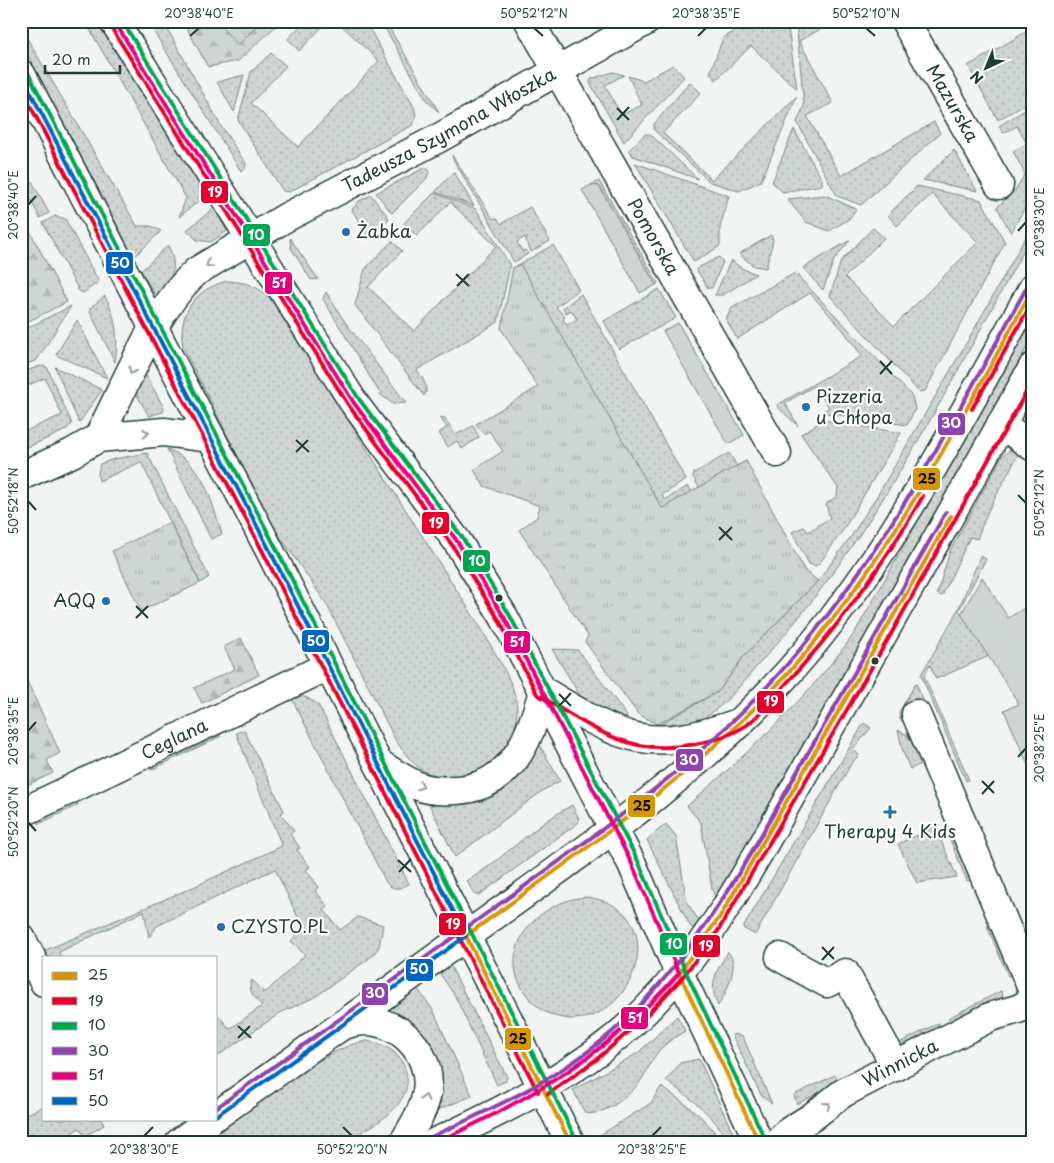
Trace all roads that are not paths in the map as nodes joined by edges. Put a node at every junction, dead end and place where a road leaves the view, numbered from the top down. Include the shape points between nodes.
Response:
1 (114, 21) edge
2 (529, 21) edge
3 (646, 21) edge
4 (905, 21) edge
5 (557, 70) junction
6 (21, 74) edge
7 (999, 185) dead end
8 (250, 238) junction
9 (1033, 288) edge
10 (154, 328) junction
11 (1033, 367) edge
12 (1002, 424) junction
13 (98, 438) junction
14 (211, 438) junction
15 (1033, 447) edge
16 (776, 452) dead end
17 (21, 476) edge
18 (328, 666) junction
19 (543, 691) junction
20 (916, 714) dead end
21 (741, 722) junction
22 (378, 764) junction
23 (21, 813) edge
24 (614, 830) junction
25 (466, 936) junction
26 (21, 938) edge
27 (780, 957) dead end
28 (679, 973) junction
29 (42, 978) edge
30 (1033, 991) edge
31 (1033, 1002) edge
32 (341, 1026) junction
33 (896, 1067) junction
34 (544, 1089) junction
35 (218, 1115) edge
36 (210, 1120) edge
37 (180, 1142) edge
38 (404, 1142) edge
39 (436, 1142) edge
40 (570, 1142) edge
41 (759, 1142) edge
42 (778, 1142) edge

1 - 8 street
2 - 5 street, Pomorska
3 - 5 street, Tadeusza Szymona Włoszka
4 - 7 street, Mazurska
5 - 8 street, Tadeusza Szymona Włoszka via 439,138
5 - 16 street, Pomorska
6 - 10 street
8 -> 10 street, Tadeusza Szymona Włoszka via 184,282
8 - 19 street via 354,403 457,541 504,617
9 - 21 street via 884,549 824,630
10 -> 13 street, Tadeusza Szymona Włoszka
10 - 14 street
11 - 12 street
12 - 15 street
12 - 28 street via 770,832 713,927
13 -> 14 street via 151,432
13 - 17 street
14 - 18 street
18 - 22 street
18 - 23 street, Ceglana
19 - 21 street via 603,727 640,739 680,738
22 -> 19 street via 418,786 440,792 470,790 490,782 519,754 530,734
19 - 24 street
20 - 30 street
21 - 24 street via 683,775
22 - 25 street
24 - 25 street
24 - 28 street
25 - 32 street
25 - 34 street
26 - 29 street
27 - 33 street via 827,983 846,973
28 - 34 street via 616,1038
28 - 41 street
31 - 33 street, Winnicka via 990,1017
32 - 35 street
38 -> 32 street via 427,1093 427,1073 422,1058 409,1039 384,1024 365,1020
42 -> 33 street, Winnicka via 850,1090
34 - 39 street
34 - 40 street
36 - 37 street

